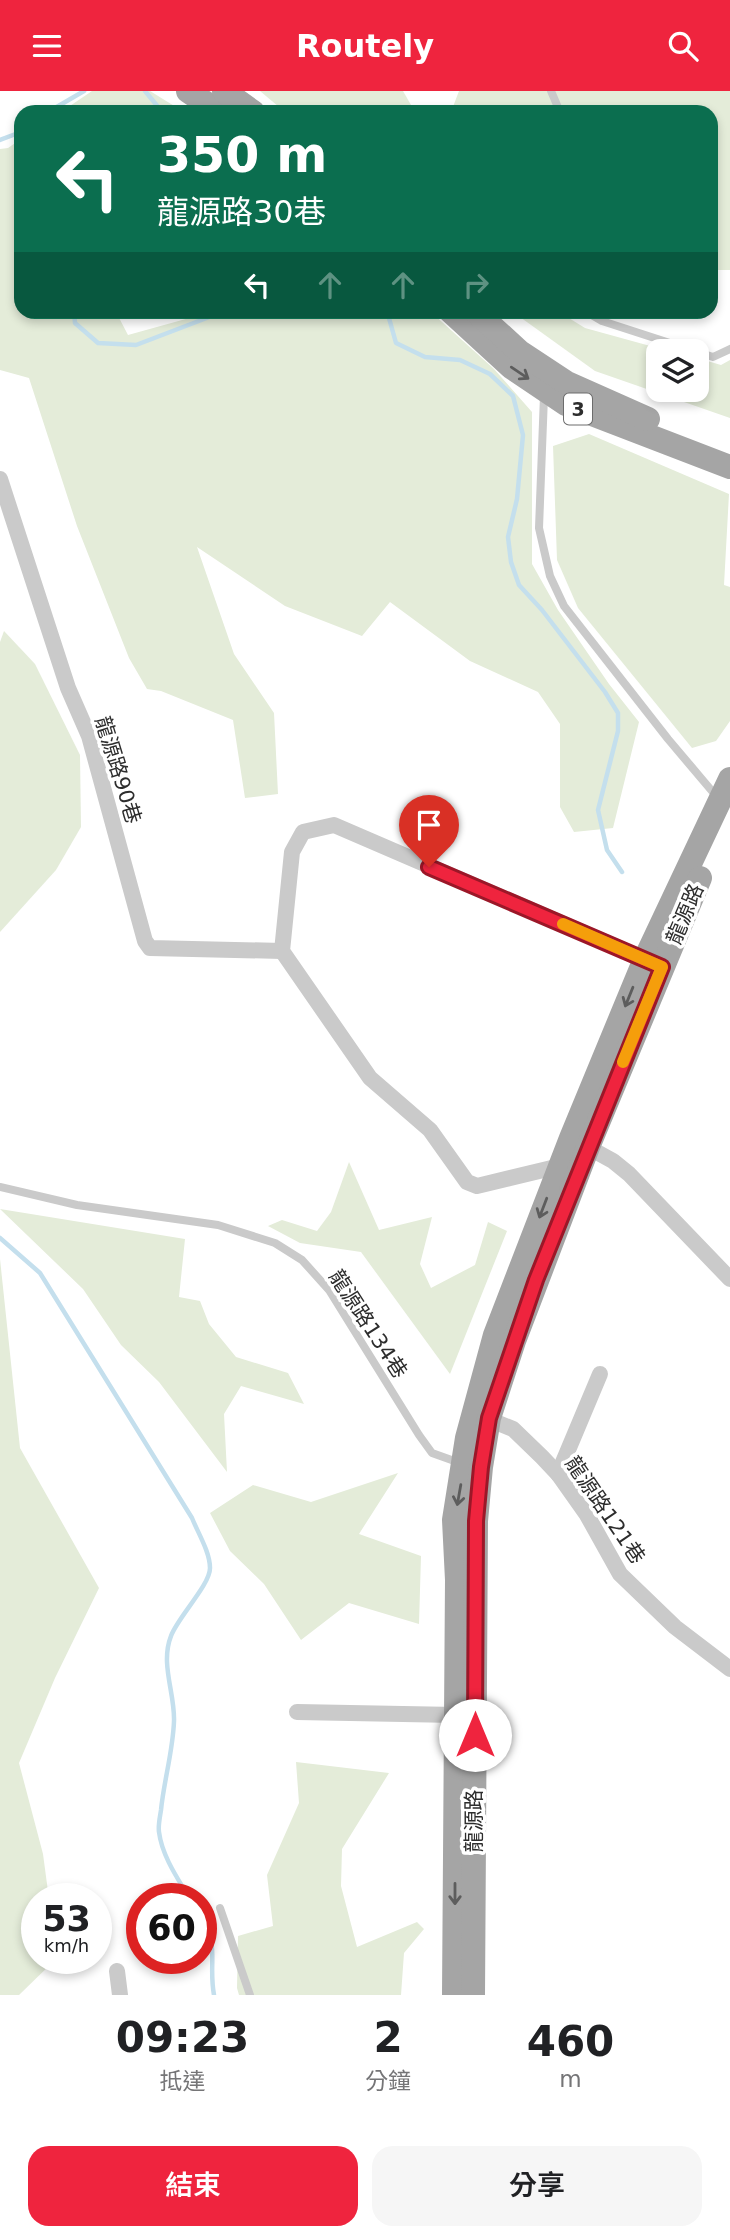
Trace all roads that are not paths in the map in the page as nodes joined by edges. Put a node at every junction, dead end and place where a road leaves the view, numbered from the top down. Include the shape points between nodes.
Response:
1 (188, 91) edge
2 (224, 91) edge
3 (209, 105) edge
4 (243, 105) edge
5 (459, 319) edge
6 (484, 319) edge
7 (599, 319) edge
8 (730, 349) edge
9 (544, 389) junction
10 (730, 450) edge
11 (730, 467) edge
12 (0, 478) edge
13 (726, 797) edge
14 (282, 951) junction
15 (653, 963) junction
16 (580, 1143) junction
17 (560, 1166) junction
18 (0, 1187) edge
19 (730, 1279) edge
20 (600, 1374) dead end
21 (480, 1416) junction
22 (472, 1466) junction
23 (558, 1474) junction
24 (730, 1669) edge
25 (297, 1712) dead end
26 (456, 1715) junction
27 (220, 1908) dead end
28 (117, 1971) dead end
29 (120, 1995) edge
30 (250, 1995) edge
31 (454, 1995) edge
32 (473, 1995) edge

1 - 3 main road
2 - 4 main road
5 -> 9 main road, 3 via 511,367
6 - 10 main road, 3 via 520,352 567,383 635,415
7 - 8 lane via 713,356
9 - 11 main road, 3 via 566,404
9 - 13 lane via 539,528 550,576 564,606 668,739
12 - 14 street, 龍源路90巷 via 68,688 89,736 145,941 150,948
13 - 15 main road
14 - 15 street via 292,852 303,832 334,825
14 - 17 street via 370,1078 430,1130 467,1182 477,1186
15 - 16 main road
16 - 17 main road
16 - 19 street via 629,1174
16 - 21 main road via 536,1280
17 -> 21 main road via 508,1298
18 - 22 lane, 龍源路134巷 via 77,1205 218,1225 284,1248 302,1260 329,1290 432,1453
20 - 23 street
21 - 22 main road
21 - 23 street, 龍源路121巷 via 513,1429
22 -> 26 main road via 454,1520
22 - 32 main road, 龍源路 via 476,1521
23 - 24 street, 龍源路121巷 via 621,1574 675,1627
25 - 26 street
26 -> 31 main road
27 - 30 lane
28 - 29 street

